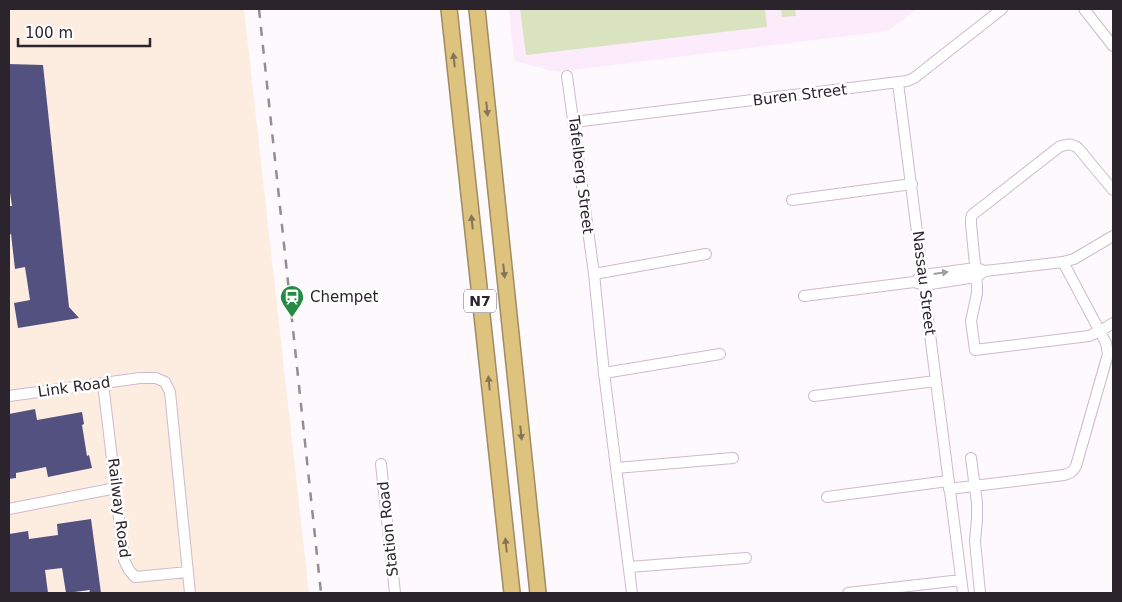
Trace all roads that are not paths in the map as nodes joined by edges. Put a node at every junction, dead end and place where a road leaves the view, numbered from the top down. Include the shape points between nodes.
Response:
1 (449, 9) edge
2 (477, 9) edge
3 (1002, 9) edge
4 (1084, 9) edge
5 (1113, 46) edge
6 (567, 76) dead end
7 (898, 83) junction
8 (574, 122) junction
9 (912, 184) junction
10 (1113, 190) edge
11 (792, 200) dead end
12 (1113, 236) edge
13 (706, 254) dead end
14 (1063, 262) junction
15 (979, 272) junction
16 (594, 274) junction
17 (920, 281) junction
18 (804, 296) dead end
19 (1113, 323) edge
20 (1100, 331) junction
21 (720, 354) dead end
22 (604, 372) junction
23 (104, 382) junction
24 (936, 382) junction
25 (9, 396) edge
26 (814, 396) dead end
27 (733, 458) dead end
28 (971, 458) dead end
29 (380, 464) dead end
30 (616, 468) junction
31 (948, 485) junction
32 (975, 486) junction
33 (116, 488) junction
34 (827, 497) dead end
35 (9, 509) edge
36 (746, 558) dead end
37 (629, 567) junction
38 (188, 572) junction
39 (961, 580) junction
40 (190, 593) edge
41 (395, 593) edge
42 (512, 593) edge
43 (538, 593) edge
44 (632, 593) edge
45 (848, 593) edge
46 (963, 593) edge
47 (980, 593) edge

42 -> 1 highway, N7
2 -> 43 highway, N7
3 - 7 street, Buren Street via 914,78
4 - 5 street
6 - 8 street, Tafelberg Street
7 - 8 street, Buren Street
7 - 9 street, Nassau Street
8 - 16 street, Tafelberg Street
9 - 11 street
9 - 17 street, Nassau Street
10 - 15 street via 1073,144 1059,147 972,215 970,224
12 - 14 street
13 - 16 street
14 - 15 street
14 - 20 street
15 - 17 street
15 - 20 street via 971,321 975,350 1089,336
16 - 22 street, Tafelberg Street
17 - 18 street, Nassau Street
17 - 24 street, Nassau Street
19 - 20 street
20 - 32 street via 1108,354 1073,471 1064,475
21 - 22 street
22 - 30 street, Tafelberg Street
23 - 25 street, Link Road
23 - 33 street, Railway Road
23 - 38 street, Link Road via 156,378 165,382 170,392
24 - 26 street
24 - 31 street, Nassau Street
27 - 30 street
28 - 32 street
29 - 41 street, Station Road
30 - 37 street, Tafelberg Street
31 - 32 street
31 - 34 street
31 - 39 street, Nassau Street
32 - 47 street via 975,551
33 - 35 street
33 - 38 street, Railway Road via 124,560 129,570 135,577
36 - 37 street
37 - 44 street, Tafelberg Street
38 - 40 street
39 - 45 street
39 - 46 street, Nassau Street

